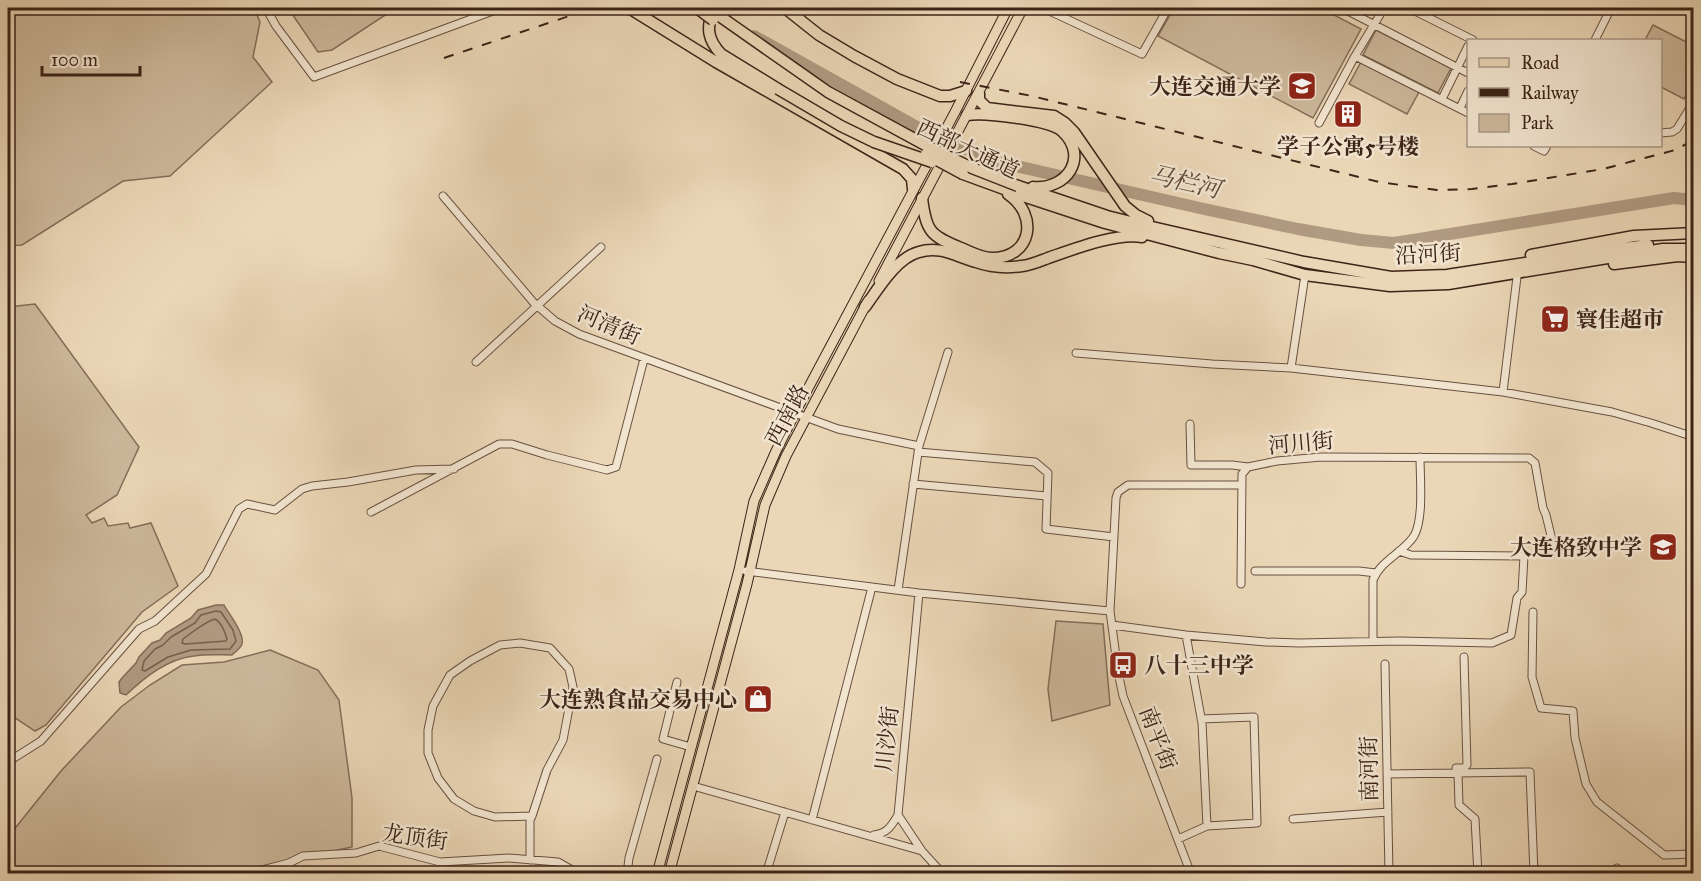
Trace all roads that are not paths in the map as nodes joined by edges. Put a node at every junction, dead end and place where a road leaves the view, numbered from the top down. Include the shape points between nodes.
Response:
1 (266, 8) edge
2 (501, 8) edge
3 (629, 8) edge
4 (697, 8) edge
5 (708, 8) edge
6 (714, 8) edge
7 (775, 8) edge
8 (785, 8) edge
9 (1008, 8) edge
10 (1023, 8) edge
11 (1043, 8) edge
12 (1168, 8) edge
13 (1342, 8) edge
14 (1384, 8) edge
15 (1409, 8) edge
16 (1611, 8) edge
17 (1420, 10) edge
18 (801, 20) junction
19 (1374, 24) junction
20 (1467, 39) edge
21 (1596, 39) edge
22 (1467, 50) edge
23 (1355, 56) junction
24 (1458, 67) junction
25 (1467, 72) edge
26 (966, 91) junction
27 (1467, 93) edge
28 (978, 94) junction
29 (1442, 99) junction
30 (1694, 100) edge
31 (1460, 108) junction
32 (1467, 112) edge
33 (966, 117) junction
34 (1319, 123) dead end
35 (1663, 133) edge
36 (963, 174) junction
37 (993, 185) junction
38 (1017, 186) junction
39 (913, 189) junction
40 (443, 196) dead end
41 (922, 198) junction
42 (1694, 233) edge
43 (1210, 241) junction
44 (1694, 243) edge
45 (601, 247) dead end
46 (1694, 249) edge
47 (1219, 253) junction
48 (1609, 254) junction
49 (1251, 255) junction
50 (1694, 257) edge
51 (1305, 275) junction
52 (1391, 277) junction
53 (1517, 277) junction
54 (1459, 283) junction
55 (537, 306) junction
56 (865, 307) junction
57 (948, 352) dead end
58 (1076, 353) dead end
59 (644, 359) junction
60 (476, 362) dead end
61 (1291, 368) junction
62 (1503, 392) junction
63 (795, 413) junction
64 (807, 418) junction
65 (1190, 424) dead end
66 (1694, 438) edge
67 (919, 449) junction
68 (1420, 458) junction
69 (1248, 467) junction
70 (454, 469) junction
71 (913, 484) junction
72 (1241, 484) junction
73 (1047, 496) junction
74 (371, 512) dead end
75 (1114, 537) junction
76 (1553, 544) dead end
77 (1399, 551) junction
78 (739, 570) junction
79 (750, 571) junction
80 (1255, 571) dead end
81 (1376, 573) junction
82 (1241, 584) dead end
83 (872, 587) junction
84 (898, 590) junction
85 (919, 593) junction
86 (1110, 611) junction
87 (1533, 612) dead end
88 (1112, 626) junction
89 (1186, 635) junction
90 (1373, 641) junction
91 (1464, 657) dead end
92 (1385, 664) dead end
93 (677, 682) dead end
94 (1202, 719) junction
95 (691, 747) junction
96 (657, 759) dead end
97 (8, 764) edge
98 (1424, 773) junction
99 (1458, 773) junction
100 (1387, 774) junction
101 (693, 786) junction
102 (784, 812) junction
103 (1388, 813) junction
104 (898, 815) junction
105 (532, 816) junction
106 (1293, 819) dead end
107 (812, 820) junction
108 (1208, 826) junction
109 (869, 836) junction
110 (1178, 839) junction
111 (922, 851) junction
112 (1694, 854) edge
113 (530, 860) junction
114 (247, 873) edge
115 (579, 873) edge
116 (627, 873) edge
117 (657, 873) edge
118 (669, 873) edge
119 (766, 873) edge
120 (943, 873) edge
121 (1191, 873) edge
122 (1389, 873) edge
123 (1478, 873) edge
124 (1534, 873) edge

1 - 2 street via 314,77
3 - 39 highway via 903,169 912,179
4 - 36 highway, 西部大通道, bridge via 824,98
5 - 38 highway, 西部大通道, bridge via 828,92 929,147
6 - 36 highway, bridge via 709,29 721,54 841,126
7 - 18 highway
8 - 18 highway
9 - 26 main road, 西南路
10 - 28 main road, 西南路
11 - 12 street via 1142,54
13 - 19 street
14 - 19 street
15 - 17 street
16 - 21 street
17 - 20 street
18 - 26 highway via 819,35 897,79 940,96
19 - 23 street
19 - 24 street
22 - 24 street
23 - 29 street
23 - 34 street
24 - 25 street
24 - 29 street
26 - 39 main road, 西南路, bridge
27 - 31 street
28 - 33 main road, 西南路
28 - 43 highway via 978,100 987,108 1054,116 1074,132 1125,206 1136,215
29 - 31 street
30 - 35 street via 1677,129
31 - 32 street
33 - 38 highway via 983,113 1047,123 1062,131 1072,144 1070,171 1064,179 1044,188
33 - 41 main road, 西南路, bridge
36 - 37 highway, 西部大通道
37 - 41 highway via 1019,201 1027,231 1025,242 1018,249 993,258 937,238 924,216
37 - 47 highway, 西部大通道 via 1105,223
38 - 43 highway, 西部大通道 via 1107,216
39 - 63 main road, 西南路
40 - 55 street, 河清街
41 - 56 main road, 西南路
42 - 52 highway via 1634,236
43 - 49 highway, 西部大通道
44 - 48 highway via 1663,243
45 - 55 street
46 - 48 highway
47 - 49 highway, 西部大通道
47 - 56 highway via 1138,236 1108,239 1014,267 977,263 935,249 921,251 899,263
48 - 52 highway, 沿河街 via 1447,275
48 - 54 highway, 沿河街
49 - 51 highway, 沿河街
49 - 52 highway, 沿河街
50 - 53 highway
51 - 54 highway, 沿河街 via 1390,286
51 - 61 street
53 - 54 highway
53 - 62 street
55 - 59 street, 河清街 via 579,334
55 - 60 street
56 - 64 main road, 西南路
57 - 67 street
58 - 61 street
59 - 63 street, 河清街
59 - 70 street via 616,467 607,470 512,444 499,444
61 - 62 street
62 - 66 street via 1612,412
63 - 64 street, 河清街
63 - 78 main road, 西南路 via 754,501
64 - 67 street, 河清街
64 - 79 main road, 西南路 via 765,505
65 - 69 street via 1191,465
67 - 71 street
67 - 73 street, 河清街 via 1035,462 1048,473
68 - 69 street, 河川街 via 1322,457
68 - 76 street, 河川街 via 1529,458 1535,463
68 - 77 street via 1420,522 1413,537
69 - 72 street, 河川街
70 - 74 street
70 - 97 street via 312,486 275,510 247,504 239,509 206,574 155,621 139,629 41,741
71 - 73 street
71 - 84 street
72 - 75 street via 1128,486 1116,498
72 - 82 street
73 - 75 street via 1046,529
75 - 86 street
77 - 81 street
77 - 90 street via 1411,555 1524,556 1522,591 1517,598 1511,635 1492,643
78 - 79 street
78 - 95 main road, 西南路
79 - 83 street
79 - 101 main road, 西南路
80 - 81 street
81 - 90 street
83 - 84 street
83 - 107 street
84 - 85 street
85 - 86 street
85 - 104 street, 川沙街
86 - 88 street, 南平街
87 - 112 street via 1532,677 1541,708 1573,711 1586,784 1597,802 1664,855
88 - 89 street
88 - 110 street, 南平街 via 1123,696
89 - 90 street via 1266,642
89 - 94 street
91 - 98 street via 1467,765
92 - 100 street, 南河街
93 - 95 street via 663,739
94 - 108 street
94 - 108 street via 1254,717 1257,823
95 - 117 main road, 西南路
96 - 116 street
98 - 99 street
98 - 100 street
99 - 123 street via 1459,805 1475,819
99 - 124 street via 1530,772
100 - 103 street, 南河街
101 - 102 street
101 - 118 main road, 西南路
102 - 107 street
102 - 119 street
103 - 106 street
103 - 122 street, 南河街
104 - 109 street via 889,830
104 - 111 street
105 - 105 street via 563,740 573,687 569,669 550,648 520,643 500,645 450,675 433,706 428,753 438,778 454,799 495,817
105 - 113 street
107 - 109 street
108 - 110 street
109 - 111 street
110 - 121 street, 南平街
111 - 120 street
113 - 114 street, 龙顶街 via 441,862 379,846 356,853 303,856
113 - 115 street, 龙顶街 via 558,862

